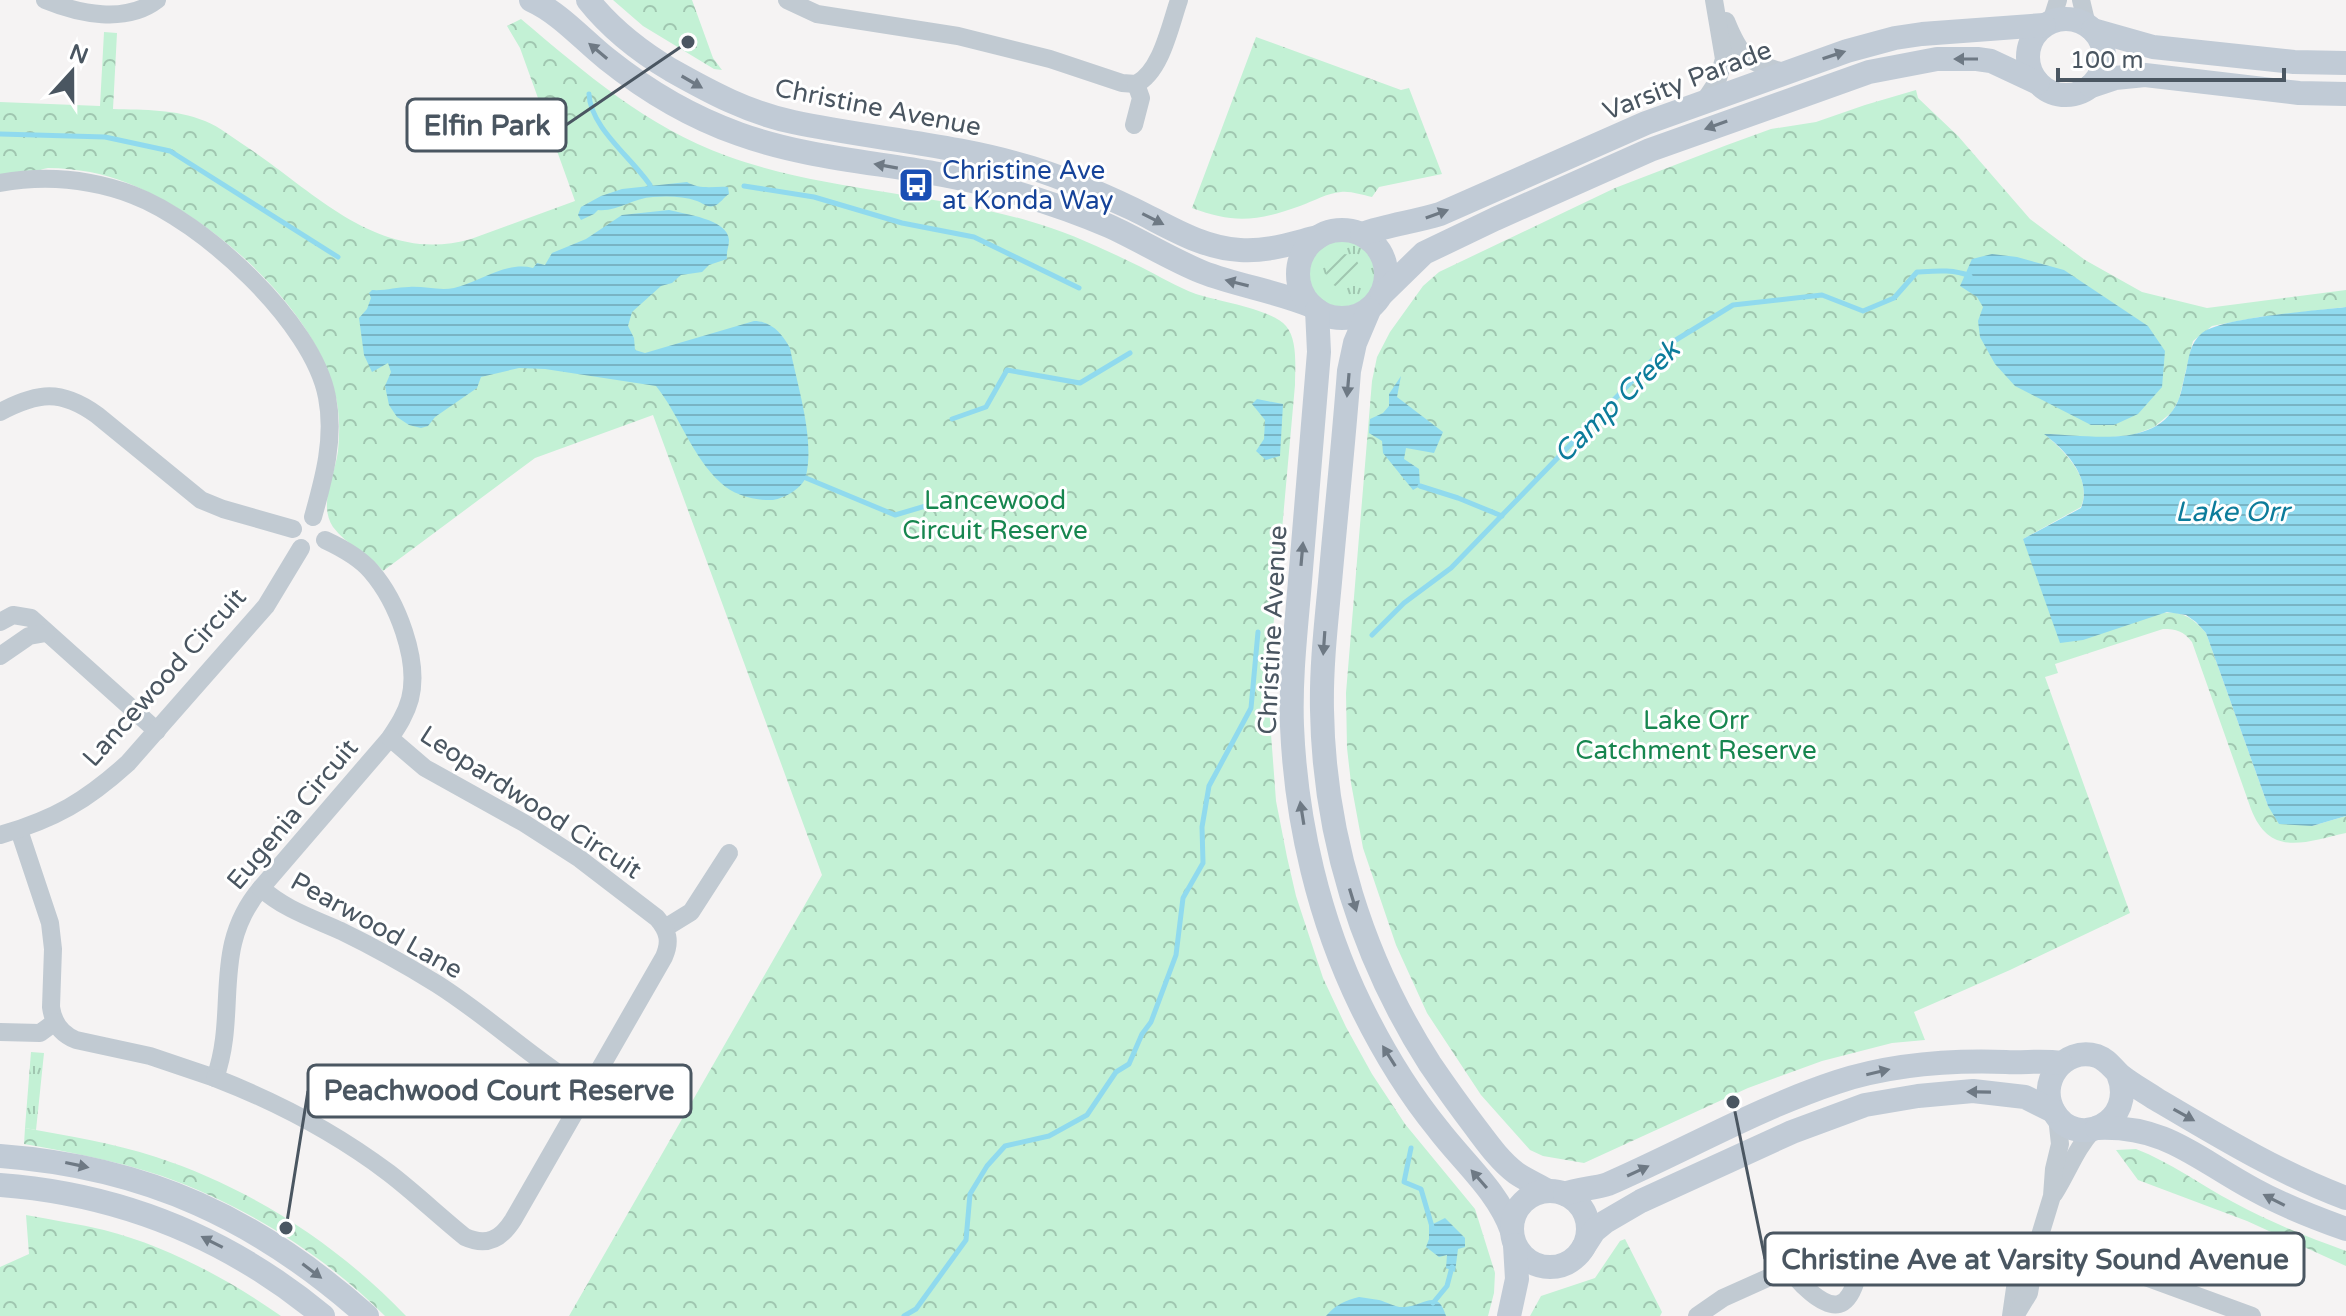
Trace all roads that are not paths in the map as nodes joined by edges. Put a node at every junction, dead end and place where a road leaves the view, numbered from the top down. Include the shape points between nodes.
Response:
1 (45, 0) edge
2 (157, 0) edge
3 (531, 0) edge
4 (588, 0) edge
5 (787, 0) edge
6 (1179, 0) edge
7 (1716, 0) edge
8 (2081, 0) edge
9 (2051, 16) edge
10 (2090, 28) junction
11 (2346, 63) edge
12 (1783, 72) junction
13 (2038, 83) junction
14 (1136, 84) junction
15 (2091, 86) junction
16 (2346, 94) edge
17 (1705, 100) junction
18 (1134, 125) dead end
19 (0, 183) edge
20 (1362, 234) junction
21 (1318, 237) junction
22 (1375, 302) junction
23 (1314, 308) junction
24 (0, 412) edge
25 (313, 517) junction
26 (293, 529) junction
27 (325, 540) junction
28 (301, 548) junction
29 (0, 622) edge
30 (46, 633) junction
31 (0, 656) edge
32 (157, 731) junction
33 (390, 738) junction
34 (19, 830) junction
35 (0, 835) edge
36 (729, 853) dead end
37 (261, 888) junction
38 (665, 928) junction
39 (55, 1022) junction
40 (0, 1032) edge
41 (2061, 1063) junction
42 (2118, 1074) junction
43 (215, 1078) junction
44 (586, 1092) junction
45 (2055, 1114) junction
46 (2096, 1129) junction
47 (1, 1156) edge
48 (1, 1185) edge
49 (1556, 1192) junction
50 (2052, 1196) junction
51 (2346, 1198) edge
52 (2346, 1229) edge
53 (1513, 1238) junction
54 (2038, 1242) junction
55 (1583, 1248) junction
56 (1552, 1267) junction
57 (1790, 1268) dead end
58 (323, 1316) edge
59 (367, 1316) edge
60 (1510, 1316) edge
61 (1697, 1316) edge
62 (2013, 1316) edge
63 (2252, 1316) edge

1 - 2 street via 112,15 146,9
23 -> 3 main road, Christine Avenue via 1198,270 1111,227 1009,191 739,135 648,89
4 -> 21 main road, Christine Avenue via 604,21 648,56 750,109 791,122 953,148 1033,168 1210,245 1264,250
5 - 14 street via 817,14 958,36
6 - 14 street via 1154,69
7 - 12 street via 1736,46 1752,63
7 - 17 street via 1724,59
8 - 10 street
9 - 10 main road
12 -> 9 main road, Varsity Parade via 1895,38 2002,29
9 - 13 main road via 2030,42 2028,64
10 - 11 main road via 2153,47
10 - 15 main road via 2104,59
12 - 17 main road, Varsity Parade
13 - 15 main road via 2058,94
13 -> 22 main road, Varsity Parade via 1977,59 1937,59 1869,72 1650,150 1495,219 1424,253
14 - 18 street via 1141,98
15 - 16 main road via 2145,75
20 -> 17 main road, Varsity Parade via 1440,214
19 - 25 street via 73,180 136,196 221,251 272,301 308,349 327,396 330,441
20 - 21 main road via 1332,231
20 - 22 main road via 1382,253 1386,267 1387,281
21 - 23 main road via 1301,257 1298,270 1304,295
22 - 23 main road via 1356,316 1343,318
22 -> 49 main road, Christine Avenue via 1355,343 1349,371 1323,655 1322,724 1330,808 1361,925 1412,1035 1494,1151 1516,1173
53 -> 23 main road, Christine Avenue via 1502,1207 1431,1121 1375,1033 1331,935 1307,848 1296,777 1292,672 1319,352
24 - 26 street via 31,397 66,397 97,415 201,500
25 - 26 street via 300,520
25 - 27 street via 324,526
26 - 28 street
27 - 28 street via 316,549
27 - 33 street, Eugenia Circuit via 371,570 407,640 413,663 410,699
28 - 32 street, Lancewood Circuit via 266,606
29 - 30 street via 23,615
30 - 31 street via 29,636
30 - 32 street
32 - 34 street, Lancewood Circuit via 128,763 76,805
33 - 37 street, Eugenia Circuit
33 - 38 street, Leopardwood Circuit via 425,768 580,859
34 - 35 street, Lancewood Circuit
34 - 39 street via 50,923
36 - 38 street via 691,912
37 - 43 street, Eugenia Circuit via 233,939 225,1045
37 - 44 street, Pearwood Lane via 277,902 438,985
38 - 44 street via 664,957
39 - 40 street via 40,1033
39 - 43 street via 76,1040
41 - 42 main road via 2077,1055 2096,1056
41 - 45 main road via 2048,1086
49 -> 41 main road via 1608,1184 1838,1082 1922,1064
42 - 46 main road via 2123,1084 2121,1106
42 -> 51 main road via 2254,1156
43 - 44 street via 345,1143 465,1237 486,1242 506,1231
45 - 46 main road via 2074,1128
45 - 50 street via 2060,1144
45 -> 55 main road via 2025,1097 1973,1091 1865,1105 1641,1201 1605,1222
46 - 50 street via 2082,1141
52 -> 46 main road via 2278,1203 2160,1136 2134,1129
47 - 48 main road
47 -> 59 main road via 102,1171 196,1202 267,1239
58 -> 48 main road via 241,1257 170,1222 93,1198
49 - 53 main road via 1534,1194 1524,1201 1513,1220
49 - 55 main road via 1584,1211 1588,1236
50 - 54 street
53 - 56 main road via 1530,1262
53 - 60 main road via 1517,1279
54 - 62 street via 2015,1288
54 - 63 street
55 - 56 main road via 1564,1265
56 - 60 main road via 1527,1282
57 - 61 street via 1723,1298

